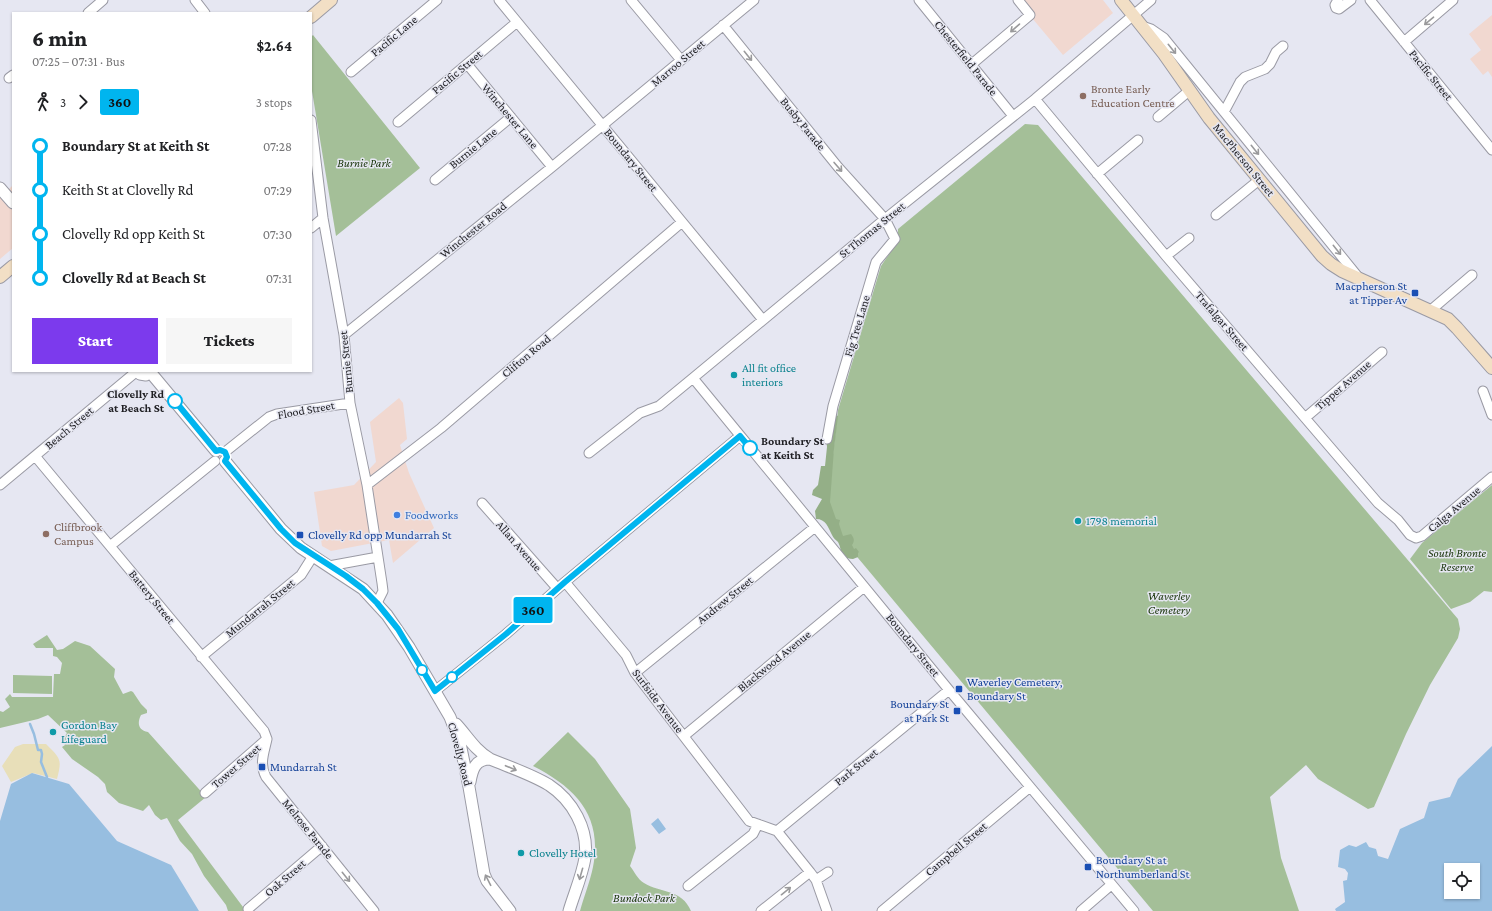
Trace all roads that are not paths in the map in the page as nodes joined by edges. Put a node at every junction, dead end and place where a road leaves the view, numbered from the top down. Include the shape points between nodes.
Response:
1 (103, 0) edge
2 (195, 0) edge
3 (331, 0) edge
4 (437, 0) edge
5 (499, 0) edge
6 (631, 0) edge
7 (754, 0) edge
8 (919, 0) edge
9 (1018, 0) edge
10 (1120, 0) edge
11 (1151, 0) edge
12 (1338, 0) edge
13 (1351, 0) edge
14 (1370, 0) edge
15 (1454, 0) edge
16 (89, 12) edge
17 (204, 12) edge
18 (1133, 15) junction
19 (312, 16) edge
20 (517, 22) junction
21 (723, 25) junction
22 (1142, 26) junction
23 (1404, 42) junction
24 (1283, 46) dead end
25 (681, 60) junction
26 (467, 64) junction
27 (972, 64) junction
28 (351, 72) dead end
29 (1190, 90) junction
30 (1035, 99) junction
31 (1224, 112) junction
32 (1013, 116) junction
33 (511, 117) junction
34 (1158, 117) dead end
35 (398, 122) dead end
36 (603, 125) junction
37 (312, 128) edge
38 (1138, 140) dead end
39 (1492, 150) edge
40 (552, 167) junction
41 (1097, 174) junction
42 (435, 180) dead end
43 (1259, 180) junction
44 (0, 188) edge
45 (12, 202) edge
46 (1216, 215) dead end
47 (323, 218) junction
48 (885, 219) junction
49 (682, 222) junction
50 (312, 227) edge
51 (1189, 238) dead end
52 (1166, 256) junction
53 (12, 267) edge
54 (1472, 275) dead end
55 (0, 276) edge
56 (1360, 279) junction
57 (1431, 310) junction
58 (763, 320) junction
59 (344, 335) junction
60 (1382, 352) dead end
61 (1492, 368) edge
62 (136, 372) edge
63 (138, 372) edge
64 (152, 372) edge
65 (693, 378) junction
66 (1484, 391) dead end
67 (350, 403) junction
68 (1492, 415) edge
69 (1305, 418) junction
70 (740, 436) junction
71 (827, 439) dead end
72 (589, 453) dead end
73 (35, 456) junction
74 (220, 456) junction
75 (1492, 477) edge
76 (0, 485) edge
77 (367, 485) junction
78 (482, 503) dead end
79 (815, 527) junction
80 (1416, 538) joint
81 (110, 546) junction
82 (313, 556) junction
83 (378, 557) junction
84 (329, 566) junction
85 (565, 582) junction
86 (864, 587) junction
87 (557, 588) junction
88 (377, 603) junction
89 (201, 656) junction
90 (635, 673) junction
91 (950, 690) junction
92 (435, 691) junction
93 (450, 717) junction
94 (684, 736) junction
95 (267, 740) junction
96 (490, 759) junction
97 (469, 787) junction
98 (1030, 787) junction
99 (205, 793) dead end
100 (758, 824) junction
101 (777, 831) junction
102 (322, 846) junction
103 (810, 872) junction
104 (828, 872) dead end
105 (816, 880) junction
106 (1111, 885) junction
107 (688, 886) dead end
108 (248, 908) dead end
109 (374, 911) edge
110 (510, 911) edge
111 (569, 911) edge
112 (761, 911) edge
113 (827, 911) edge
114 (882, 911) edge
115 (1081, 911) edge
116 (1134, 911) edge

1 - 16 street
2 - 17 street
3 - 19 main road
4 - 28 street, Pacific Lane
5 - 20 street, Boundary Street
6 - 25 street
7 - 21 street, Marroo Street
8 - 27 street, Chesterfield Parade
9 -> 27 street via 1030,15
10 - 18 main road, MacPherson Street
11 - 18 street, St Thomas Street
12 - 13 street via 1336,8
14 - 23 street, Pacific Street
15 -> 23 street
18 - 22 main road, MacPherson Street
18 - 30 street, St Thomas Street
20 - 26 street, Pacific Street
20 - 36 street, Boundary Street
21 - 25 street, Marroo Street
21 -> 48 street, Busby Parade via 838,167
22 - 29 main road, MacPherson Street
22 -> 31 street, MacPherson Street via 1151,28 1164,38
23 - 39 street, Pacific Street
24 - 31 street via 1265,69 1245,77 1240,82
25 - 36 street, Marroo Street
26 - 33 street, Winchester Lane
26 - 35 street, Pacific Street
27 - 32 street, Chesterfield Parade
29 - 34 street
29 - 43 main road, MacPherson Street
30 - 32 street, St Thomas Street
30 - 41 street, Trafalgar Street
31 -> 56 street, MacPherson Street
32 - 48 street, St Thomas Street
33 - 40 street, Winchester Lane
33 - 42 street, Burnie Lane
36 - 40 street, Winchester Road
36 - 49 street, Boundary Street
37 - 47 street, Burnie Street
38 - 41 street
40 - 59 street, Winchester Road
41 - 52 street, Trafalgar Street
43 - 46 street
43 - 56 main road, MacPherson Street via 1322,256 1342,271
44 - 45 street
47 - 50 street
47 - 59 street, Burnie Street
48 - 58 street, St Thomas Street
48 - 71 street, Fig Tree Lane via 894,239 876,262 833,406
49 - 58 street, Boundary Street
49 - 77 street, Clifton Road via 441,428
51 - 52 street
52 - 69 street, Trafalgar Street
53 - 55 main road
54 - 57 street
56 - 57 main road, MacPherson Street
57 - 61 main road, MacPherson Street via 1452,323
58 - 65 street, St Thomas Street
59 - 67 street, Burnie Street
60 - 69 street, Tipper Avenue
62 - 73 street, Beach Street
63 - 64 street via 146,375
64 - 74 street, Clovelly Road
65 - 70 street, Boundary Street
65 - 72 street, St Thomas Street via 659,406 640,413
66 - 68 street
67 - 74 street, Flood Street via 268,417
67 - 77 street, Burnie Street
69 - 80 street, Trafalgar Street via 1378,503
70 - 79 street, Boundary Street
70 - 85 street
73 - 76 street, Beach Street
73 - 81 street, Battery Street
74 - 81 street, Flood Street
74 - 82 street, Clovelly Road via 281,529
75 - 80 street, Calga Avenue via 1422,536
77 - 83 street, Burnie Street
78 - 87 street, Allan Avenue
79 - 86 street, Boundary Street
79 - 90 street, Andrew Street
81 - 89 street, Battery Street
82 - 84 street, Clovelly Road
82 - 89 street, Mundarrah Street via 300,575
83 - 84 street
83 - 88 street, Burnie Street via 383,591
84 - 88 street, Clovelly Road via 363,589
85 - 87 street
85 - 90 street, Surfside Avenue via 626,655
86 - 91 street, Boundary Street
86 - 94 street, Blackwood Avenue
87 - 92 street via 506,634
88 - 92 street, Clovelly Road via 398,629
89 - 95 street, Battery Street via 264,731
90 - 94 street, Surfside Avenue
91 - 98 street, Boundary Street
91 - 101 street, Park Street
92 - 93 street, Clovelly Road
93 - 96 street via 474,747
93 - 97 street, Clovelly Road via 460,743
94 - 100 street, Surfside Avenue via 749,821
95 - 99 street, Tower Street
95 - 102 street, Melrose Parade via 262,764 264,772
96 - 97 street via 482,760 475,766
96 -> 111 street via 548,784 562,795 578,817 586,841 585,858
110 -> 97 street, Clovelly Road via 484,874
98 - 106 street, Boundary Street
98 - 114 street, Campbell Street
100 - 101 street
100 - 107 street via 753,834
101 - 103 street
102 - 108 street, Oak Street
102 -> 109 street, Melrose Parade
103 - 105 street
112 -> 103 street
104 - 105 street
105 - 113 street
106 - 115 street
106 - 116 street, Boundary Street

